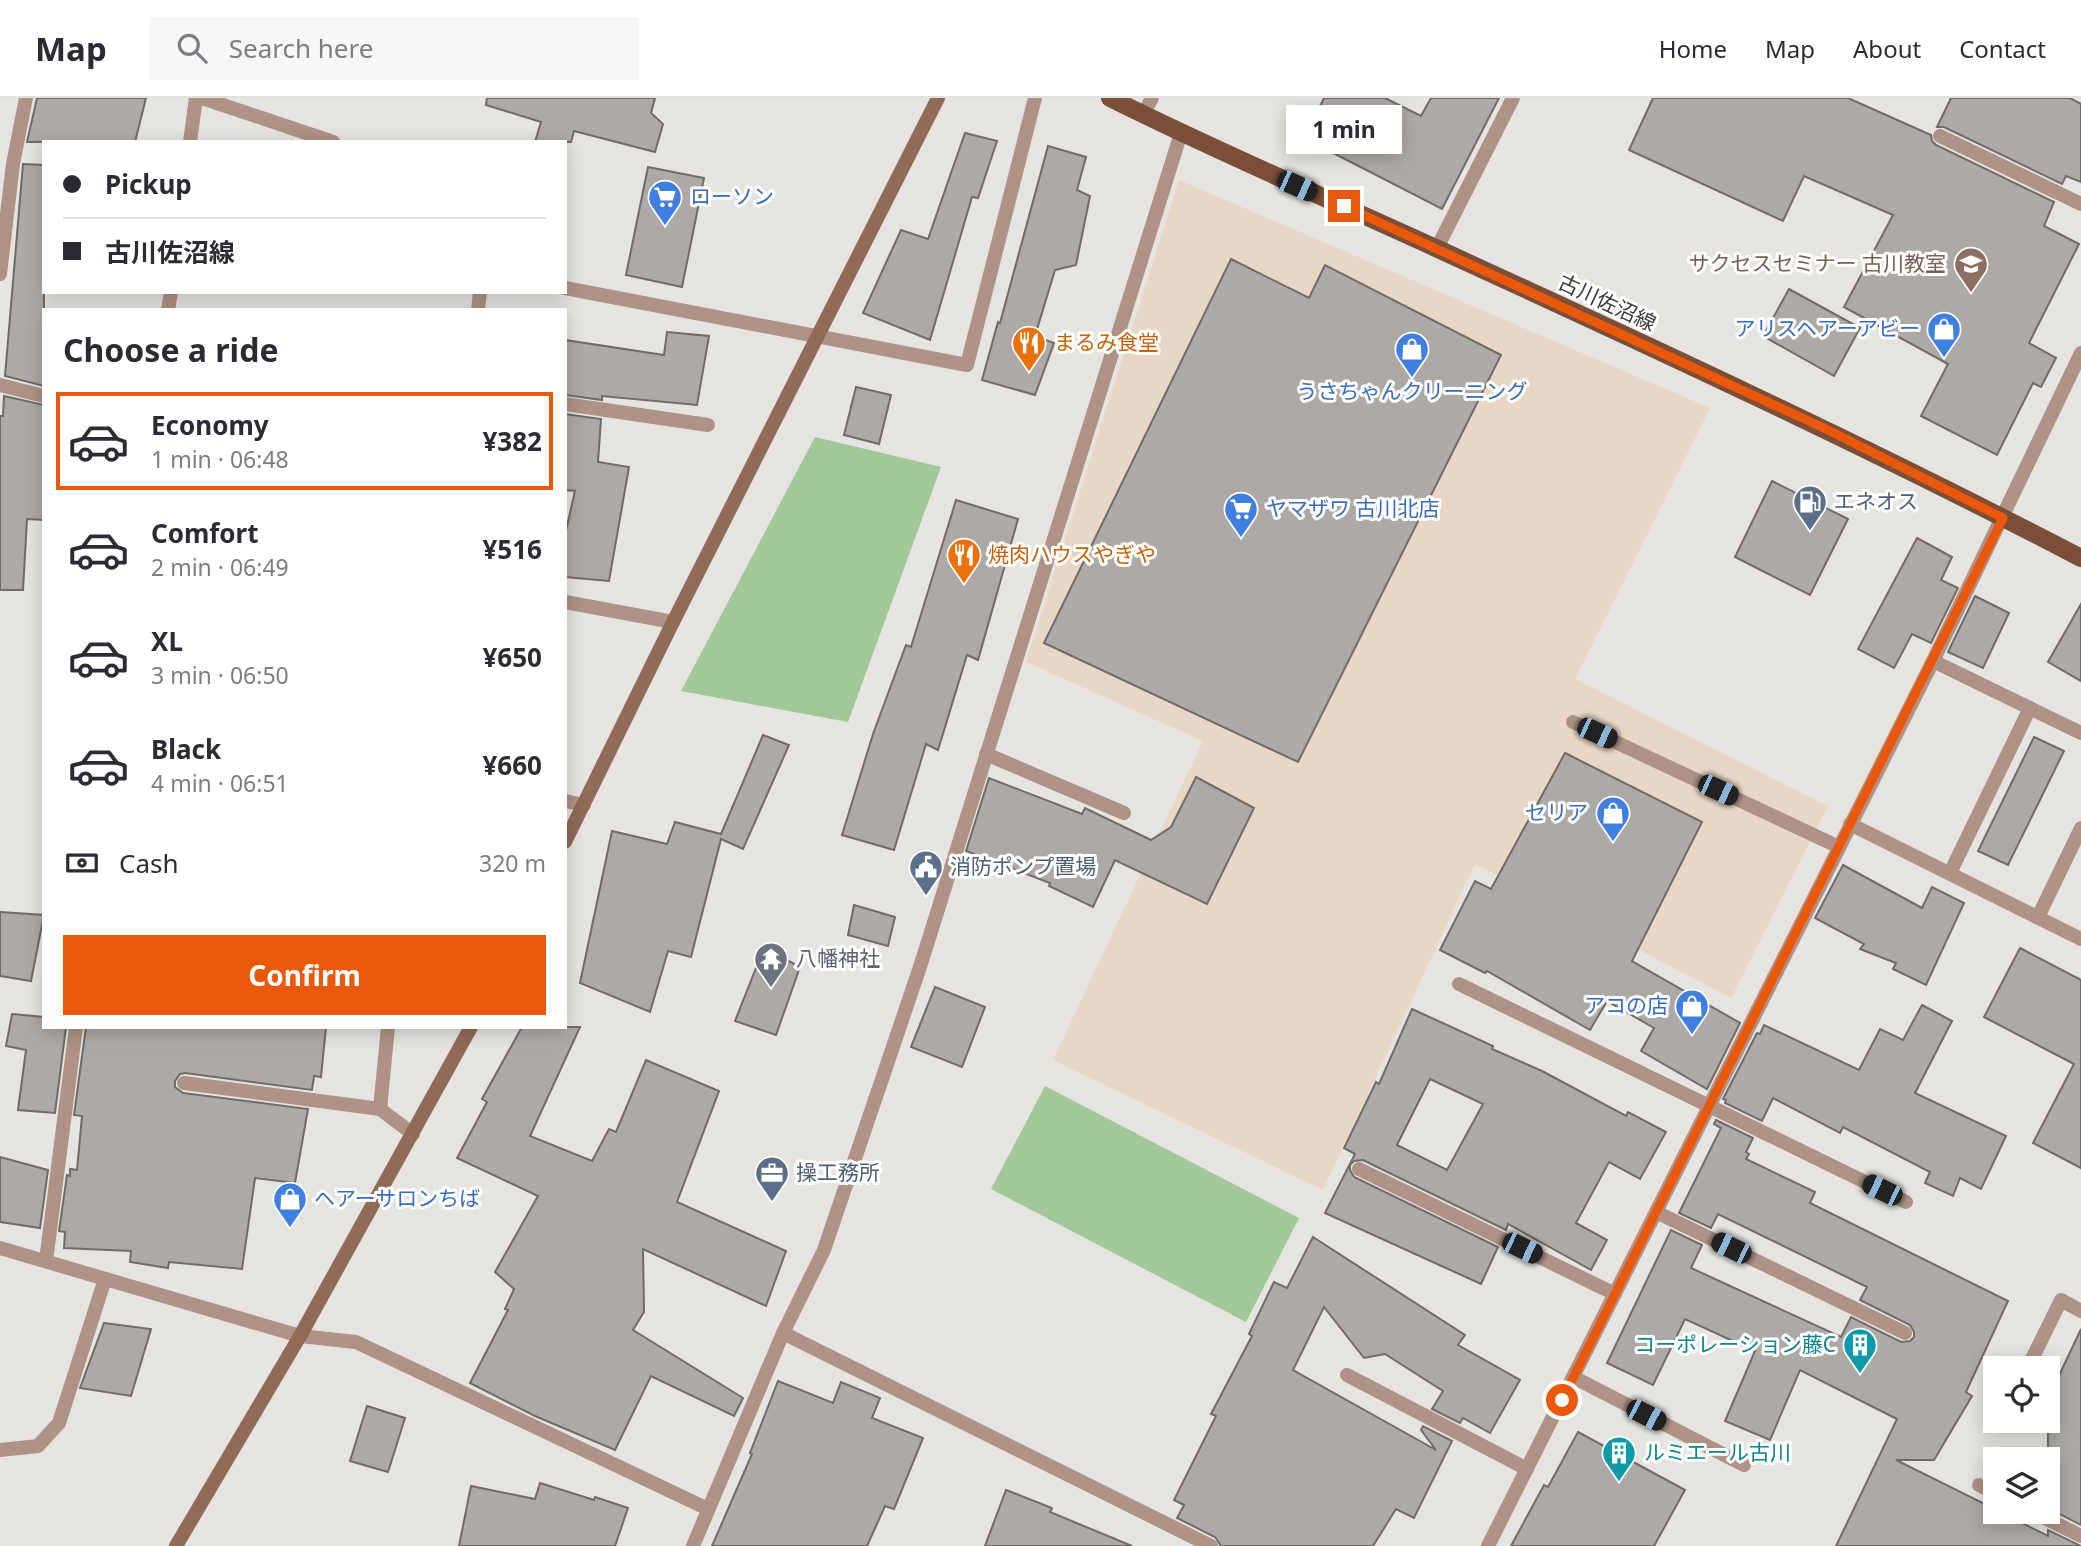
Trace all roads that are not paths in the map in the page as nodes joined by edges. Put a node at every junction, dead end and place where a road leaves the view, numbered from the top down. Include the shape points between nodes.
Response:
1 (26, 98) edge
2 (196, 98) edge
3 (202, 98) edge
4 (937, 98) edge
5 (1035, 98) edge
6 (1110, 98) edge
7 (1152, 98) edge
8 (1513, 98) edge
9 (1143, 115) junction
10 (1181, 133) junction
11 (1940, 136) dead end
12 (190, 140) edge
13 (327, 140) edge
14 (2081, 204) edge
15 (1437, 248) junction
16 (0, 274) edge
17 (567, 288) edge
18 (817, 338) junction
19 (2081, 353) edge
20 (0, 385) edge
21 (42, 396) edge
22 (567, 404) edge
23 (708, 425) dead end
24 (2003, 518) junction
25 (2081, 558) edge
26 (567, 602) edge
27 (673, 622) junction
28 (1933, 661) junction
29 (2030, 708) junction
30 (1573, 722) dead end
31 (2081, 733) edge
32 (986, 754) junction
33 (567, 802) edge
34 (584, 804) junction
35 (1124, 813) dead end
36 (1850, 824) junction
37 (2081, 828) edge
38 (567, 838) edge
39 (1839, 847) junction
40 (1950, 873) junction
41 (2038, 917) junction
42 (2081, 939) edge
43 (1459, 984) dead end
44 (76, 1029) edge
45 (388, 1029) edge
46 (470, 1029) edge
47 (184, 1083) dead end
48 (1709, 1105) junction
49 (380, 1109) junction
50 (413, 1135) junction
51 (1359, 1169) dead end
52 (1906, 1202) dead end
53 (1656, 1212) junction
54 (0, 1248) edge
55 (46, 1261) junction
56 (105, 1279) junction
57 (1615, 1294) junction
58 (2081, 1311) edge
59 (783, 1333) junction
60 (1905, 1334) dead end
61 (300, 1336) junction
62 (2033, 1356) edge
63 (1347, 1375) dead end
64 (1573, 1377) junction
65 (0, 1450) edge
66 (1744, 1465) dead end
67 (1527, 1469) junction
68 (1979, 1485) dead end
69 (1983, 1487) edge
70 (708, 1509) junction
71 (2057, 1524) edge
72 (2081, 1536) edge
73 (176, 1546) edge
74 (693, 1546) edge
75 (1211, 1546) edge
76 (1488, 1546) edge

1 - 16 street
2 - 12 street
3 - 13 street
4 - 18 street
5 - 18 street via 967,365
6 - 9 main road, 古川佐沼線
7 - 9 street
8 - 15 street
9 - 10 main road, 古川佐沼線
10 - 15 main road, 古川佐沼線
10 - 32 street
11 - 14 street
15 - 24 main road, 古川佐沼線 via 1826,429
17 - 18 street
18 - 27 street
19 - 24 street
20 - 21 street
22 - 23 street
24 - 25 main road, 古川佐沼線
24 - 28 street
26 - 27 street
27 - 34 street
28 - 29 street
28 - 36 street
29 - 31 street
29 - 40 street
30 - 39 street
32 - 35 street
32 - 59 street via 824,1250
33 - 34 street
34 - 38 street
36 - 39 street
36 - 40 street
37 - 41 street
39 - 48 street
40 - 41 street
41 - 42 street
43 - 48 street
44 - 55 street
45 - 49 street
46 - 50 street
47 - 49 street
48 - 52 street
48 - 53 street
49 - 50 street
50 - 61 street
51 - 57 street
53 - 57 street
53 - 60 street
54 - 55 street
55 - 56 street
56 - 61 street
56 - 65 street via 59,1423 38,1446
57 - 64 street
58 - 62 street via 2061,1300
59 - 70 street
59 - 75 street
61 - 70 street via 356,1342
61 - 73 street
63 - 67 street
64 - 66 street
64 - 67 street
67 - 76 street
68 - 69 street
70 - 74 street
71 - 72 street

